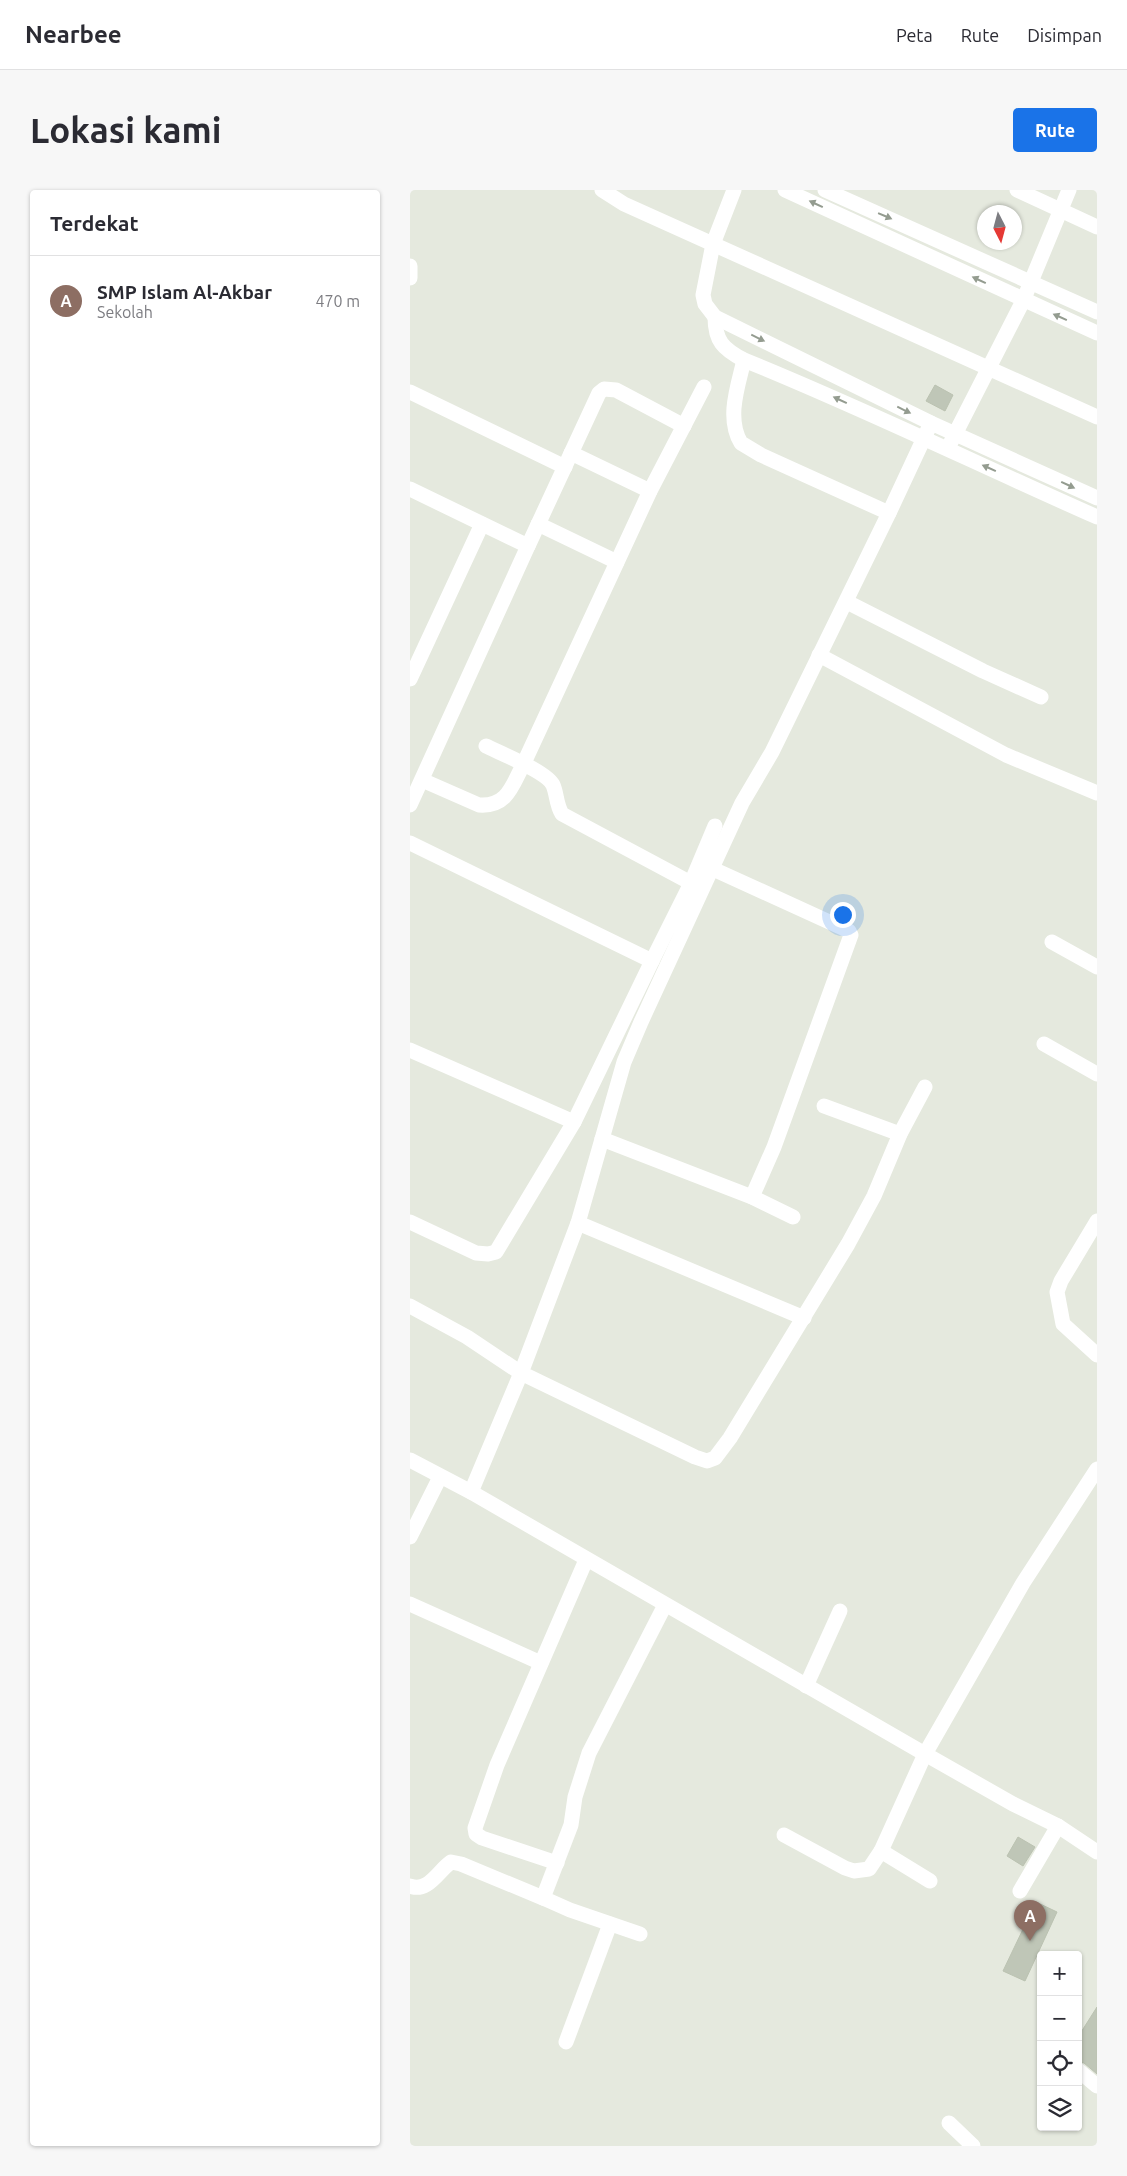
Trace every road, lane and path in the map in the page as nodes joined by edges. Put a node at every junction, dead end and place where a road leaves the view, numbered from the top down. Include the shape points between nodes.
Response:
1 (602, 190) edge
2 (734, 190) edge
3 (785, 190) edge
4 (824, 190) edge
5 (1017, 190) edge
6 (1069, 190) edge
7 (847, 200) junction
8 (1060, 211) junction
9 (840, 215) junction
10 (1097, 227) edge
11 (917, 230) junction
12 (713, 244) junction
13 (910, 246) junction
14 (410, 266) edge
15 (410, 278) edge
16 (1031, 283) junction
17 (1023, 301) junction
18 (1097, 312) edge
19 (714, 317) junction
20 (1097, 333) edge
21 (744, 360) junction
22 (989, 370) junction
23 (704, 387) dead end
24 (410, 392) edge
25 (1097, 417) edge
26 (931, 423) junction
27 (684, 426) junction
28 (955, 434) junction
29 (923, 439) junction
30 (948, 450) junction
31 (568, 460) junction
32 (1015, 460) junction
33 (1045, 474) junction
34 (1008, 477) junction
35 (410, 489) edge
36 (650, 491) junction
37 (1037, 491) junction
38 (1097, 498) edge
39 (890, 513) junction
40 (1097, 517) edge
41 (482, 524) junction
42 (538, 524) junction
43 (528, 546) junction
44 (617, 562) junction
45 (846, 602) junction
46 (819, 655) junction
47 (410, 679) edge
48 (1041, 698) dead end
49 (486, 746) dead end
50 (523, 765) junction
51 (422, 780) junction
52 (1097, 793) edge
53 (410, 805) edge
54 (715, 826) dead end
55 (410, 843) edge
56 (713, 869) junction
57 (691, 883) junction
58 (1052, 942) dead end
59 (652, 961) junction
60 (1097, 967) edge
61 (1044, 1044) dead end
62 (410, 1050) edge
63 (1097, 1074) edge
64 (925, 1087) dead end
65 (824, 1106) dead end
66 (574, 1122) junction
67 (900, 1134) junction
68 (602, 1139) junction
69 (752, 1198) junction
70 (793, 1217) dead end
71 (1097, 1221) edge
72 (410, 1222) edge
73 (578, 1224) junction
74 (410, 1306) edge
75 (804, 1318) junction
76 (1097, 1356) edge
77 (522, 1373) junction
78 (410, 1460) edge
79 (1097, 1469) edge
80 (440, 1477) junction
81 (471, 1492) junction
82 (410, 1537) edge
83 (586, 1560) junction
84 (410, 1604) edge
85 (665, 1605) junction
86 (840, 1611) dead end
87 (541, 1663) junction
88 (806, 1686) junction
89 (925, 1754) junction
90 (1058, 1826) junction
91 (784, 1835) dead end
92 (881, 1851) junction
93 (1097, 1852) edge
94 (557, 1863) junction
95 (930, 1880) dead end
96 (410, 1886) edge
97 (1020, 1891) dead end
98 (543, 1898) junction
99 (610, 1924) junction
100 (640, 1934) dead end
101 (566, 2042) dead end
102 (1082, 2073) edge
103 (1097, 2086) edge
104 (949, 2123) dead end
105 (973, 2146) edge

1 - 12 street via 624,204
2 - 12 street
9 -> 3 street
4 - 7 street
5 - 8 street
6 - 8 street
7 - 9 street
7 -> 11 street
8 - 10 street
8 - 16 street
9 - 13 street
11 - 13 street
11 - 16 street
12 - 19 street via 703,295
12 - 22 street
17 -> 13 street
14 - 15 street
16 - 17 street
16 - 18 street
20 -> 17 street
17 - 22 street
19 - 21 street via 719,342
19 -> 26 street
29 -> 21 street via 836,397
21 - 39 street via 734,418 741,443
22 - 25 street
22 - 28 street
23 - 27 street
24 - 31 street
26 - 28 street
26 - 29 street
27 - 31 street via 616,390 604,389 599,393
27 - 36 street
28 - 30 street
28 - 32 street
29 - 30 street
29 - 39 street
34 -> 30 street
31 - 36 street
31 - 42 street
32 - 33 street
32 - 34 street
33 - 37 street
33 -> 38 street
34 - 37 street
35 - 41 street
36 - 44 street
37 - 40 street
39 - 45 street
41 - 43 street
41 - 47 street
42 - 43 street
42 - 44 street
43 - 51 street
44 - 50 street
45 - 46 street
45 - 48 street
46 - 52 street via 1006,755
46 - 56 street via 772,752 742,803
49 - 50 street
50 - 51 street via 507,795 489,806 479,805
50 - 57 street via 548,778 562,814
51 - 53 street
54 - 57 street
55 - 59 street
56 - 68 street via 624,1062
56 - 69 street via 849,931 851,935 774,1147
57 - 59 street
58 - 60 street
59 - 66 street
61 - 63 street
62 - 66 street
64 - 67 street
65 - 67 street
66 - 72 street via 496,1252 476,1253
67 - 75 street via 874,1196
68 - 69 street
68 - 73 street
69 - 70 street
71 - 76 street via 1057,1292 1063,1324
73 - 75 street
73 - 77 street
74 - 77 street via 467,1337
75 - 77 street via 724,1448 707,1461
77 - 81 street
78 - 80 street
79 - 89 street via 1023,1584
80 - 81 street
80 - 82 street
81 - 83 street
83 - 85 street
83 - 87 street
84 - 87 street
85 - 88 street
85 - 94 street via 589,1753 575,1797 571,1825
86 - 88 street
87 - 94 street via 497,1765 475,1828 476,1834 482,1838
88 - 89 street
89 - 90 street
89 - 92 street
90 - 93 street
90 - 97 street
91 - 92 street via 854,1871 868,1869
92 - 95 street
94 - 98 street
96 - 98 street via 421,1888 451,1862
98 - 99 street
99 - 100 street
99 - 101 street
102 - 103 street
104 - 105 street

